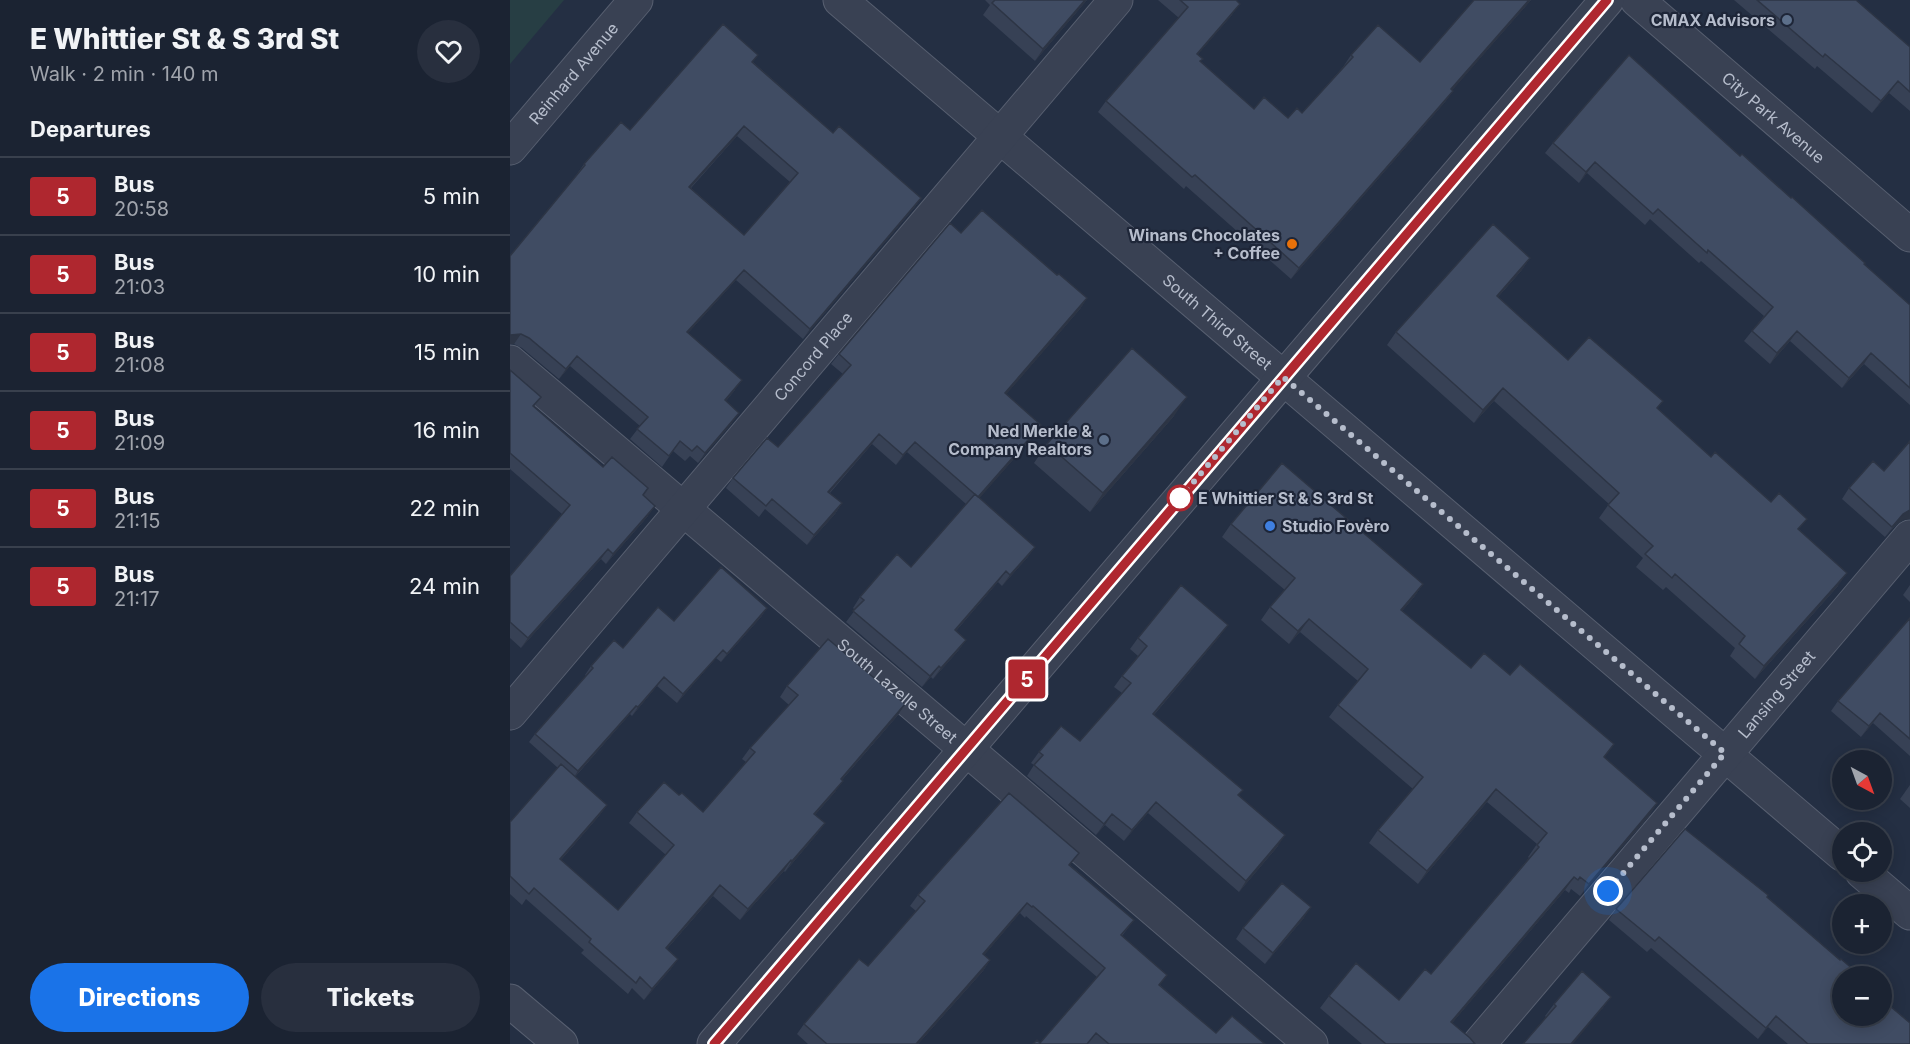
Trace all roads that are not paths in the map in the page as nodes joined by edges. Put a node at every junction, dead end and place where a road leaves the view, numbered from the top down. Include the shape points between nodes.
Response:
1 (636, 0) edge
2 (840, 0) edge
3 (1116, 0) edge
4 (1606, 0) edge
5 (1637, 0) edge
6 (1000, 136) junction
7 (510, 148) edge
8 (1910, 235) edge
9 (510, 362) edge
10 (1283, 377) junction
11 (683, 509) junction
12 (1910, 537) edge
13 (510, 713) edge
14 (967, 749) junction
15 (1725, 753) junction
16 (1832, 845) edge
17 (1874, 882) edge
18 (1910, 913) edge
19 (510, 1001) edge
20 (561, 1044) edge
21 (714, 1044) edge
22 (1311, 1044) edge
23 (1479, 1044) edge

1 - 7 street, Reinhard Avenue
2 - 6 street, South Third Street
3 - 6 street, Concord Place
4 - 10 street
5 - 8 street, City Park Avenue
6 - 10 street, South Third Street
6 - 11 street, Concord Place
9 - 11 street, South Lazelle Street
10 - 14 street
10 - 15 street, South Third Street
11 - 13 street, Concord Place
11 - 14 street, South Lazelle Street
12 - 15 street, Lansing Street
14 - 21 street
14 - 22 street, South Lazelle Street
15 - 16 street, South Third Street
15 - 23 street, Lansing Street
17 - 18 street
19 - 20 street

